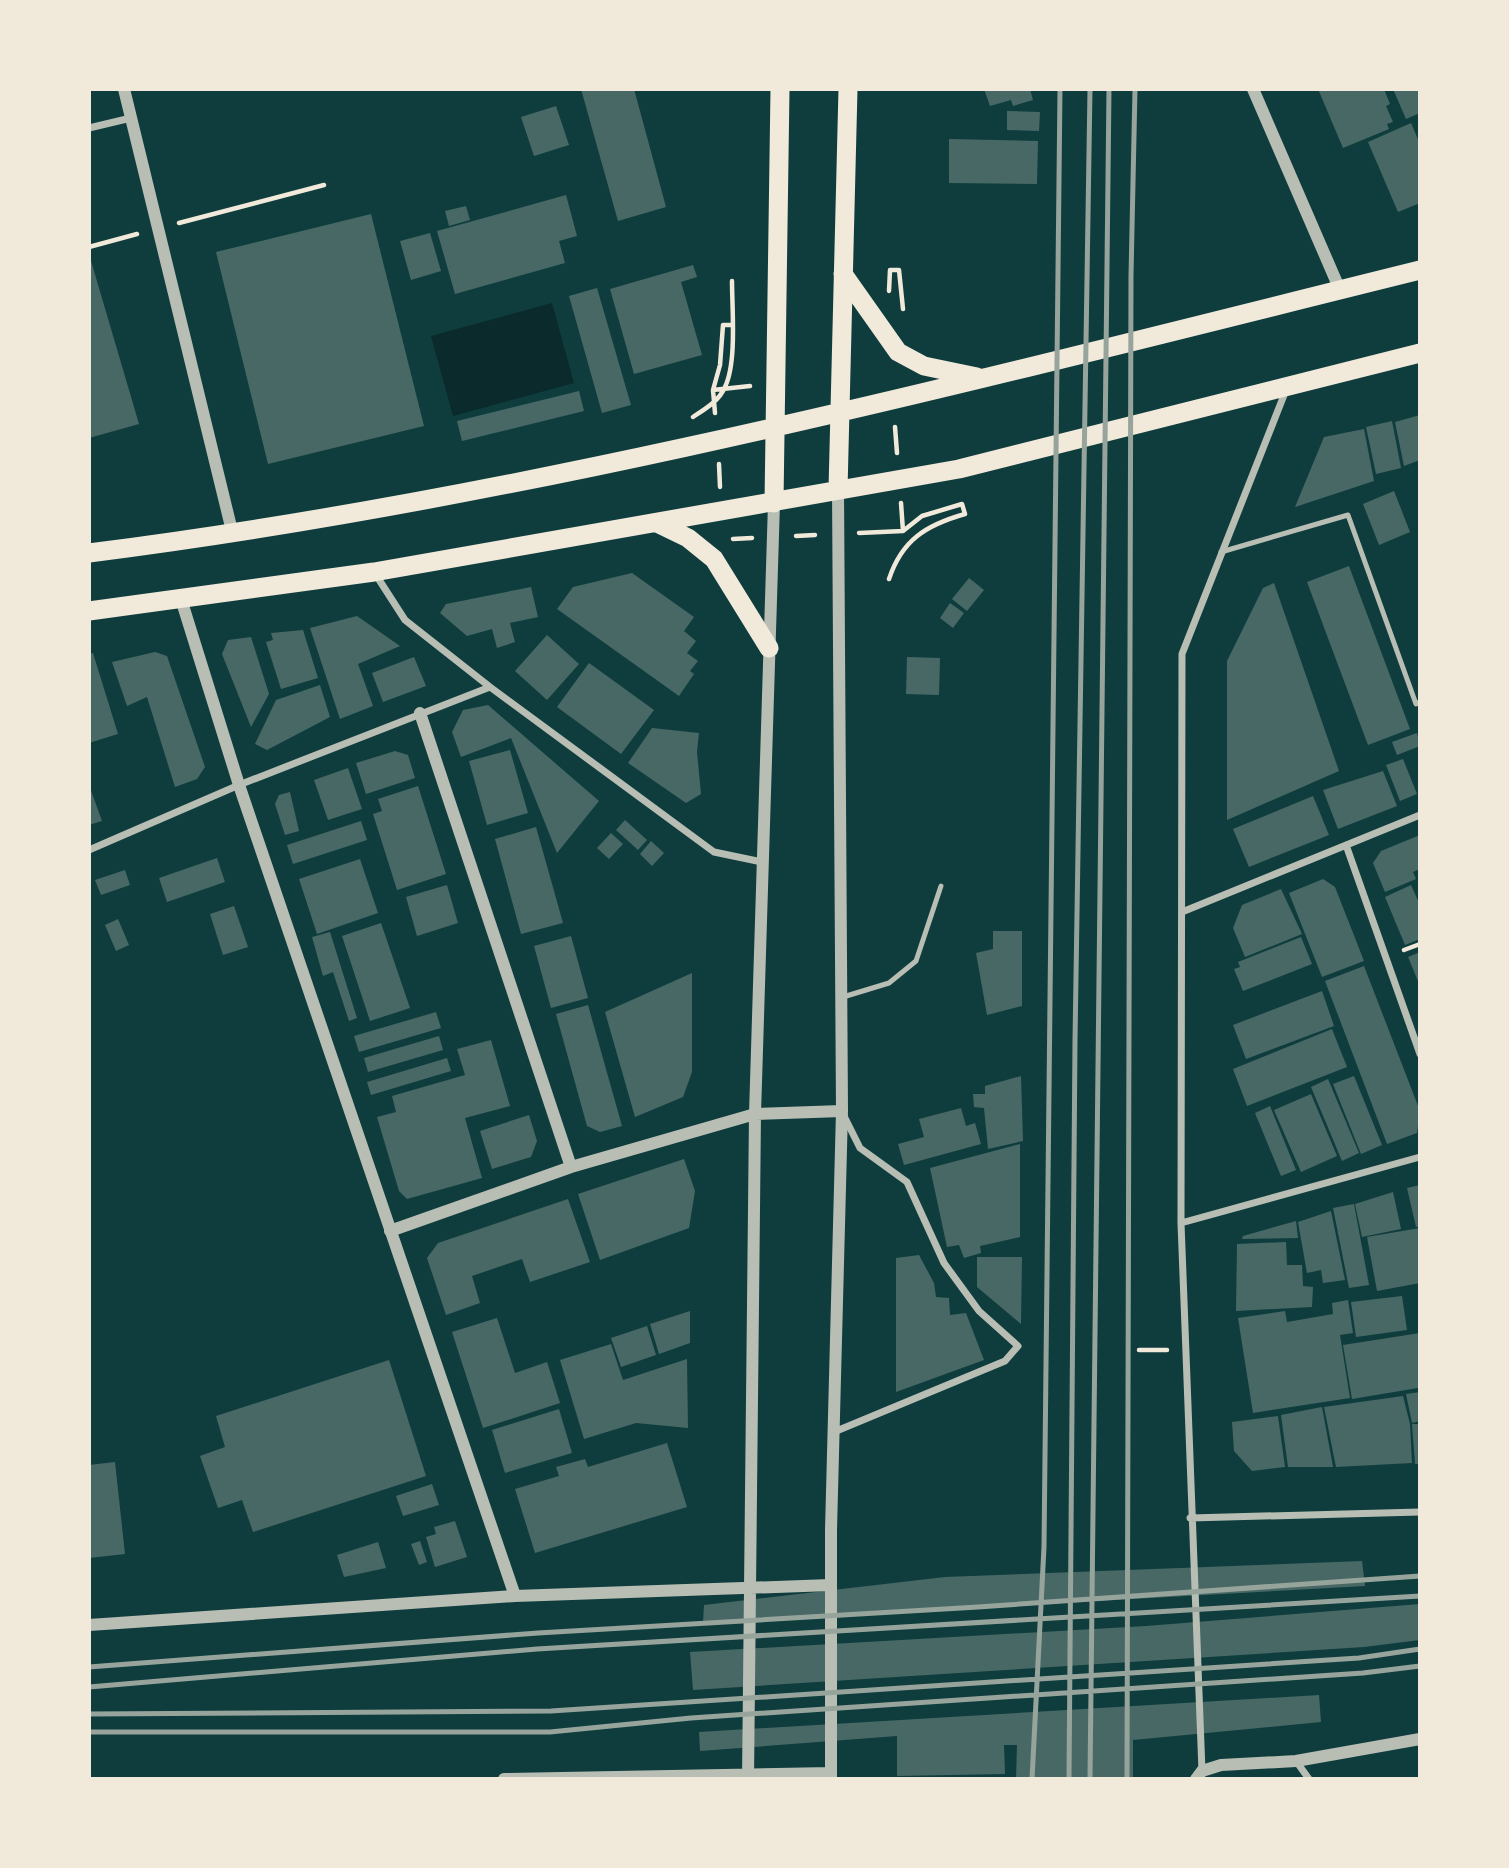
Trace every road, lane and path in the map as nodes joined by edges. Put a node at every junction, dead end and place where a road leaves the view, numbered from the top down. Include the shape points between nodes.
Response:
1 (124, 89) edge
2 (780, 89) edge
3 (848, 89) edge
4 (1254, 89) edge
5 (131, 118) junction
6 (89, 128) edge
7 (324, 184) dead end
8 (277, 198) dead end
9 (1420, 270) edge
10 (843, 274) junction
11 (732, 281) dead end
12 (1340, 290) junction
13 (731, 325) junction
14 (1420, 353) edge
15 (981, 378) junction
16 (754, 386) dead end
17 (1287, 386) junction
18 (713, 390) junction
19 (839, 413) junction
20 (894, 413) dead end
21 (692, 417) dead end
22 (715, 417) dead end
23 (774, 429) junction
24 (718, 458) dead end
25 (898, 465) dead end
26 (838, 491) junction
27 (900, 491) dead end
28 (721, 498) dead end
29 (774, 503) junction
30 (657, 523) junction
31 (903, 531) junction
32 (848, 533) dead end
33 (821, 534) dead end
34 (233, 535) junction
35 (793, 536) dead end
36 (766, 537) dead end
37 (724, 539) dead end
38 (1222, 552) junction
39 (89, 553) edge
40 (374, 572) junction
41 (889, 579) dead end
42 (181, 599) junction
43 (89, 611) edge
44 (769, 648) junction
45 (491, 687) junction
46 (1420, 702) edge
47 (420, 713) junction
48 (239, 785) junction
49 (1420, 815) edge
50 (1346, 845) junction
51 (89, 850) edge
52 (762, 862) junction
53 (941, 886) dead end
54 (1182, 912) junction
55 (840, 998) junction
56 (1420, 1054) edge
57 (842, 1111) junction
58 (755, 1114) junction
59 (1420, 1157) edge
60 (571, 1167) junction
61 (1181, 1223) junction
62 (390, 1231) junction
63 (1139, 1350) dead end
64 (1185, 1351) junction
65 (834, 1432) junction
66 (1420, 1512) edge
67 (1190, 1518) junction
68 (831, 1585) junction
69 (748, 1587) junction
70 (515, 1596) junction
71 (89, 1625) edge
72 (1420, 1739) edge
73 (1297, 1761) junction
74 (1199, 1775) edge
75 (831, 1776) edge
76 (748, 1777) edge
77 (504, 1779) edge
78 (1309, 1779) edge

1 - 5 street
2 - 23 highway
3 - 10 highway
4 - 12 street
5 - 6 street
5 - 34 street
7 - 8 path
9 - 12 highway
10 - 15 highway via 898,352 924,366
10 - 19 highway
11 - 13 path
12 - 15 highway
13 - 18 path via 723,325
13 - 21 path via 725,387 712,404
14 - 17 highway
15 - 19 highway
16 - 18 path
17 - 26 highway via 959,469
17 - 38 street
18 - 22 path
19 - 23 highway
19 - 26 highway
20 - 25 path
23 - 29 highway
23 - 34 highway
24 - 28 path
26 - 29 highway
26 - 55 street
27 - 31 path
29 - 30 highway
29 - 44 street
30 - 40 highway
30 - 44 highway via 714,559
31 - 32 path
31 - 41 path via 922,516 962,504 965,514 918,533 894,563
33 - 35 path
34 - 39 highway
36 - 37 path
38 - 46 lane via 1348,515 1416,704
38 - 54 street via 1182,654
40 - 42 highway
40 - 45 street via 405,620
42 - 43 highway
42 - 48 street
44 - 52 street
45 - 47 street
45 - 52 street via 714,852
47 - 48 street
47 - 60 street
48 - 51 street
48 - 62 street
49 - 50 street
50 - 54 street
50 - 56 street
52 - 58 street
53 - 55 lane via 916,961 889,983
54 - 61 street
55 - 57 street
57 - 58 street
57 - 65 street
57 - 65 street via 860,1148 907,1182 944,1263 979,1311 1018,1346 1005,1361
58 - 60 street
58 - 69 street
59 - 61 street
60 - 62 street
61 - 64 street
62 - 70 street
63 - 64 path
64 - 67 street
65 - 68 street
66 - 67 street
67 - 74 street
68 - 69 street
68 - 75 street
69 - 70 street
69 - 76 street
70 - 71 street
72 - 73 street
73 - 74 street via 1221,1765
73 - 78 street
75 - 76 street
76 - 77 street

